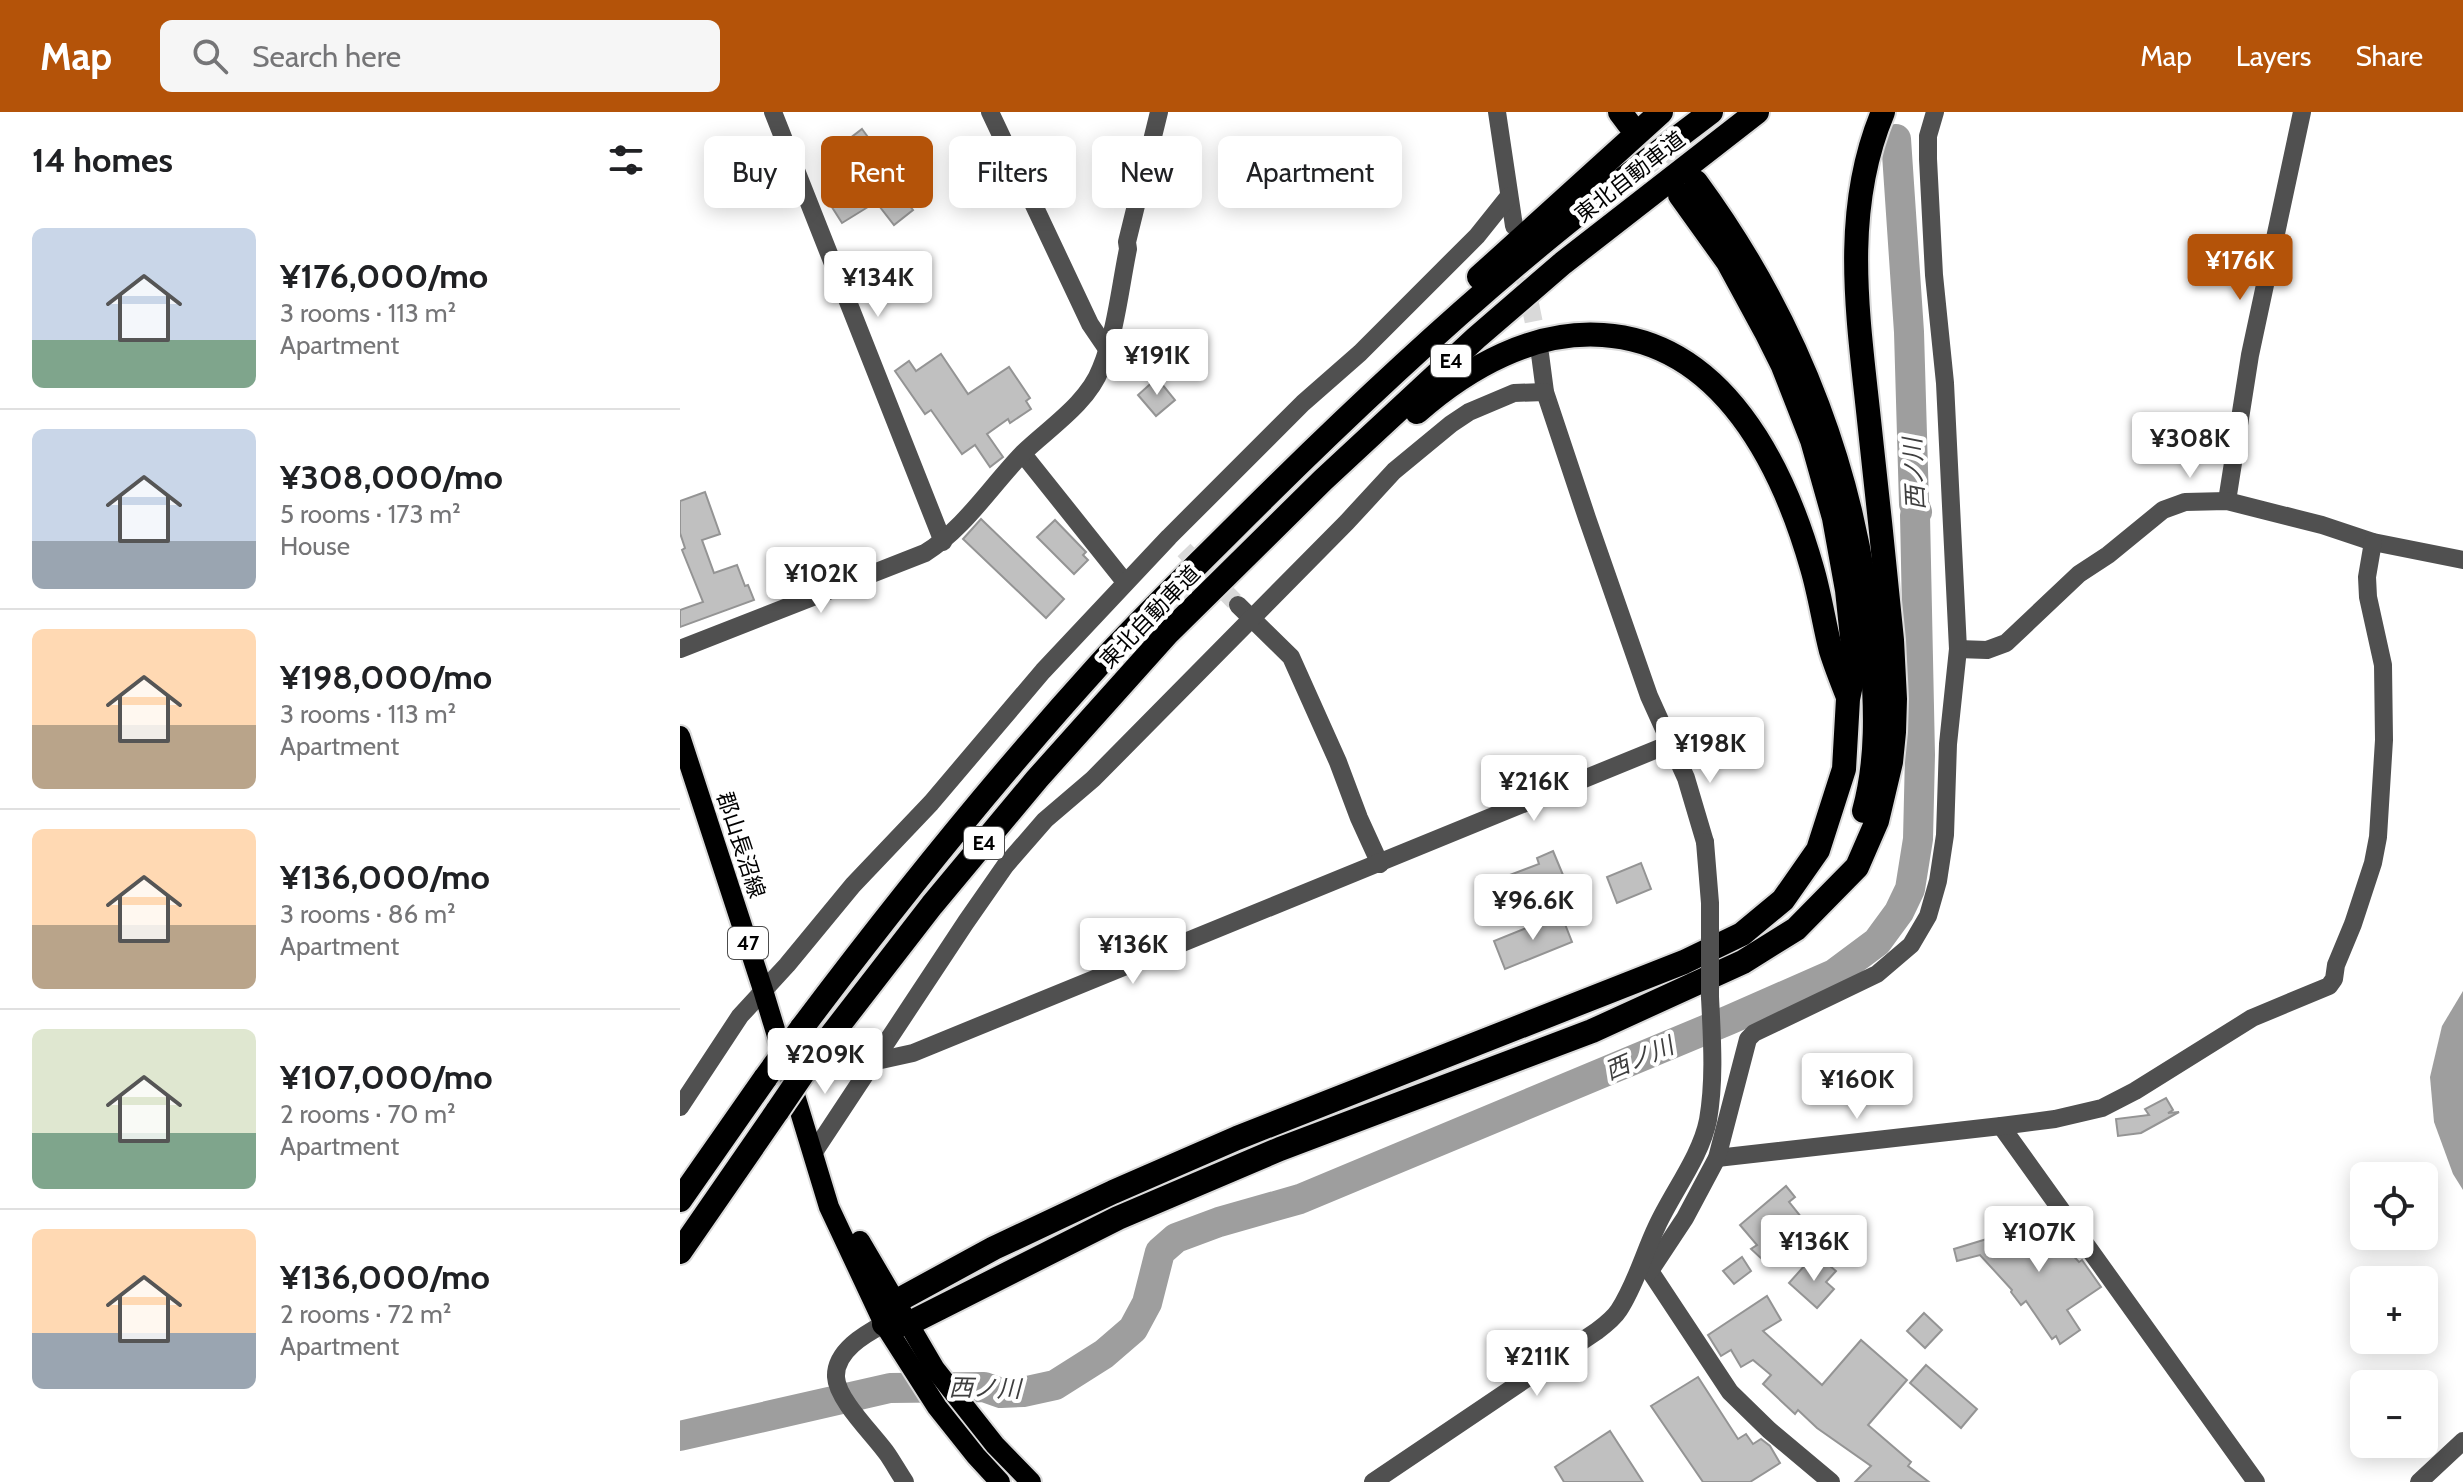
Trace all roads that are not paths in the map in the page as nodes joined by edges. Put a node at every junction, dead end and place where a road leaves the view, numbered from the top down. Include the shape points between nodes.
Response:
1 (773, 112) edge
2 (990, 112) edge
3 (1159, 112) edge
4 (1497, 112) edge
5 (1661, 112) edge
6 (1711, 112) edge
7 (1757, 112) edge
8 (1883, 112) edge
9 (1935, 112) edge
10 (2302, 112) edge
11 (1509, 196) junction
12 (1514, 226) dead end
13 (1107, 349) junction
14 (1540, 354) tunnel mouth
15 (1545, 392) junction
16 (1023, 454) junction
17 (1308, 455) junction
18 (2227, 501) junction
19 (1169, 537) junction
20 (943, 542) junction
21 (2373, 542) junction
22 (1184, 550) tunnel mouth
23 (2463, 560) edge
24 (1125, 582) junction
25 (1238, 605) tunnel mouth
26 (1253, 618) junction
27 (1167, 634) junction
28 (680, 649) edge
29 (1958, 649) junction
30 (1848, 699) junction
31 (680, 736) edge
32 (1672, 743) junction
33 (1380, 864) junction
34 (1837, 889) junction
35 (763, 990) junction
36 (872, 1062) junction
37 (680, 1107) edge
38 (2001, 1126) junction
39 (814, 1152) junction
40 (1717, 1158) junction
41 (680, 1200) edge
42 (680, 1252) edge
43 (1647, 1266) junction
44 (896, 1317) junction
45 (926, 1371) junction
46 (2463, 1441) edge
47 (905, 1482) edge
48 (1000, 1482) edge
49 (1031, 1482) edge
50 (1373, 1482) edge
51 (1831, 1482) edge
52 (2256, 1482) edge
53 (2419, 1482) edge

1 - 20 street
2 - 13 street via 1090,324
3 - 13 street
4 - 11 street
5 - 17 highway via 1453,301
6 - 17 highway, 東北自動車道 / E4 via 1545,241
7 - 27 highway, 東北自動車道 / E4 via 1476,338
8 - 34 highway via 1859,191 1855,265 1892,640 1894,732 1877,821 1857,867
9 - 29 street via 1928,159
10 - 18 street via 2250,355
11 - 12 street
11 - 19 street via 1477,236
13 - 16 street via 1101,370 1084,395
14 - 15 street
15 - 26 street via 1514,393 1451,424 1394,471
15 - 32 street via 1649,696
16 - 20 street
16 - 24 street
17 - 41 highway, 東北自動車道 / E4, bridge via 1099,665 914,883 801,1029
18 - 21 street
18 - 29 street via 2169,506 2079,574 2006,643 1987,650
19 - 22 street
19 - 24 street
20 - 28 street
21 - 23 street
21 - 38 street via 2368,597 2383,665 2378,837 2334,979 2329,986 2237,1027 2102,1108
24 - 35 street
25 - 26 street
26 - 33 street via 1291,657
26 - 36 street via 1093,779 1045,820 1005,866
27 - 30 highway via 1431,399 1469,373 1543,340 1615,336 1666,350 1687,363 1727,397 1760,442 1801,532
27 - 42 highway, 東北自動車道 / E4, bridge via 932,905 812,1060
29 - 40 street via 1945,835 1928,916 1911,945 1877,974 1748,1039
30 - 34 highway via 1855,666 1847,590 1812,440 1783,366 1688,188 1743,250 1802,365 1825,420 1859,549 1875,684 1873,762 1861,823
30 - 44 highway via 1844,769 1818,850 1783,900 1742,934 1113,1192 994,1248
31 - 35 main road, 郡山長沼線 / 47
32 - 33 street
32 - 43 street, bridge via 1705,842 1712,1087 1707,1124 1647,1249
33 - 36 street via 913,1053
34 - 44 highway via 1796,929 1698,985 1592,1031 1280,1149
35 - 37 street
35 - 39 main road, 郡山長沼線 / 47
36 - 39 street
38 - 40 street
38 - 52 street
39 - 44 main road, 郡山長沼線 / 47 via 829,1207
40 - 43 street via 1685,1218
43 - 50 street via 1608,1323
43 - 51 street via 1730,1392
44 - 45 main road, 郡山長沼線 / 47
44 - 47 street via 860,1337 840,1360 836,1378 845,1400
45 - 48 main road, 郡山長沼線 / 47 via 937,1407
45 - 49 main road, 郡山長沼線 / 47
46 - 53 street

